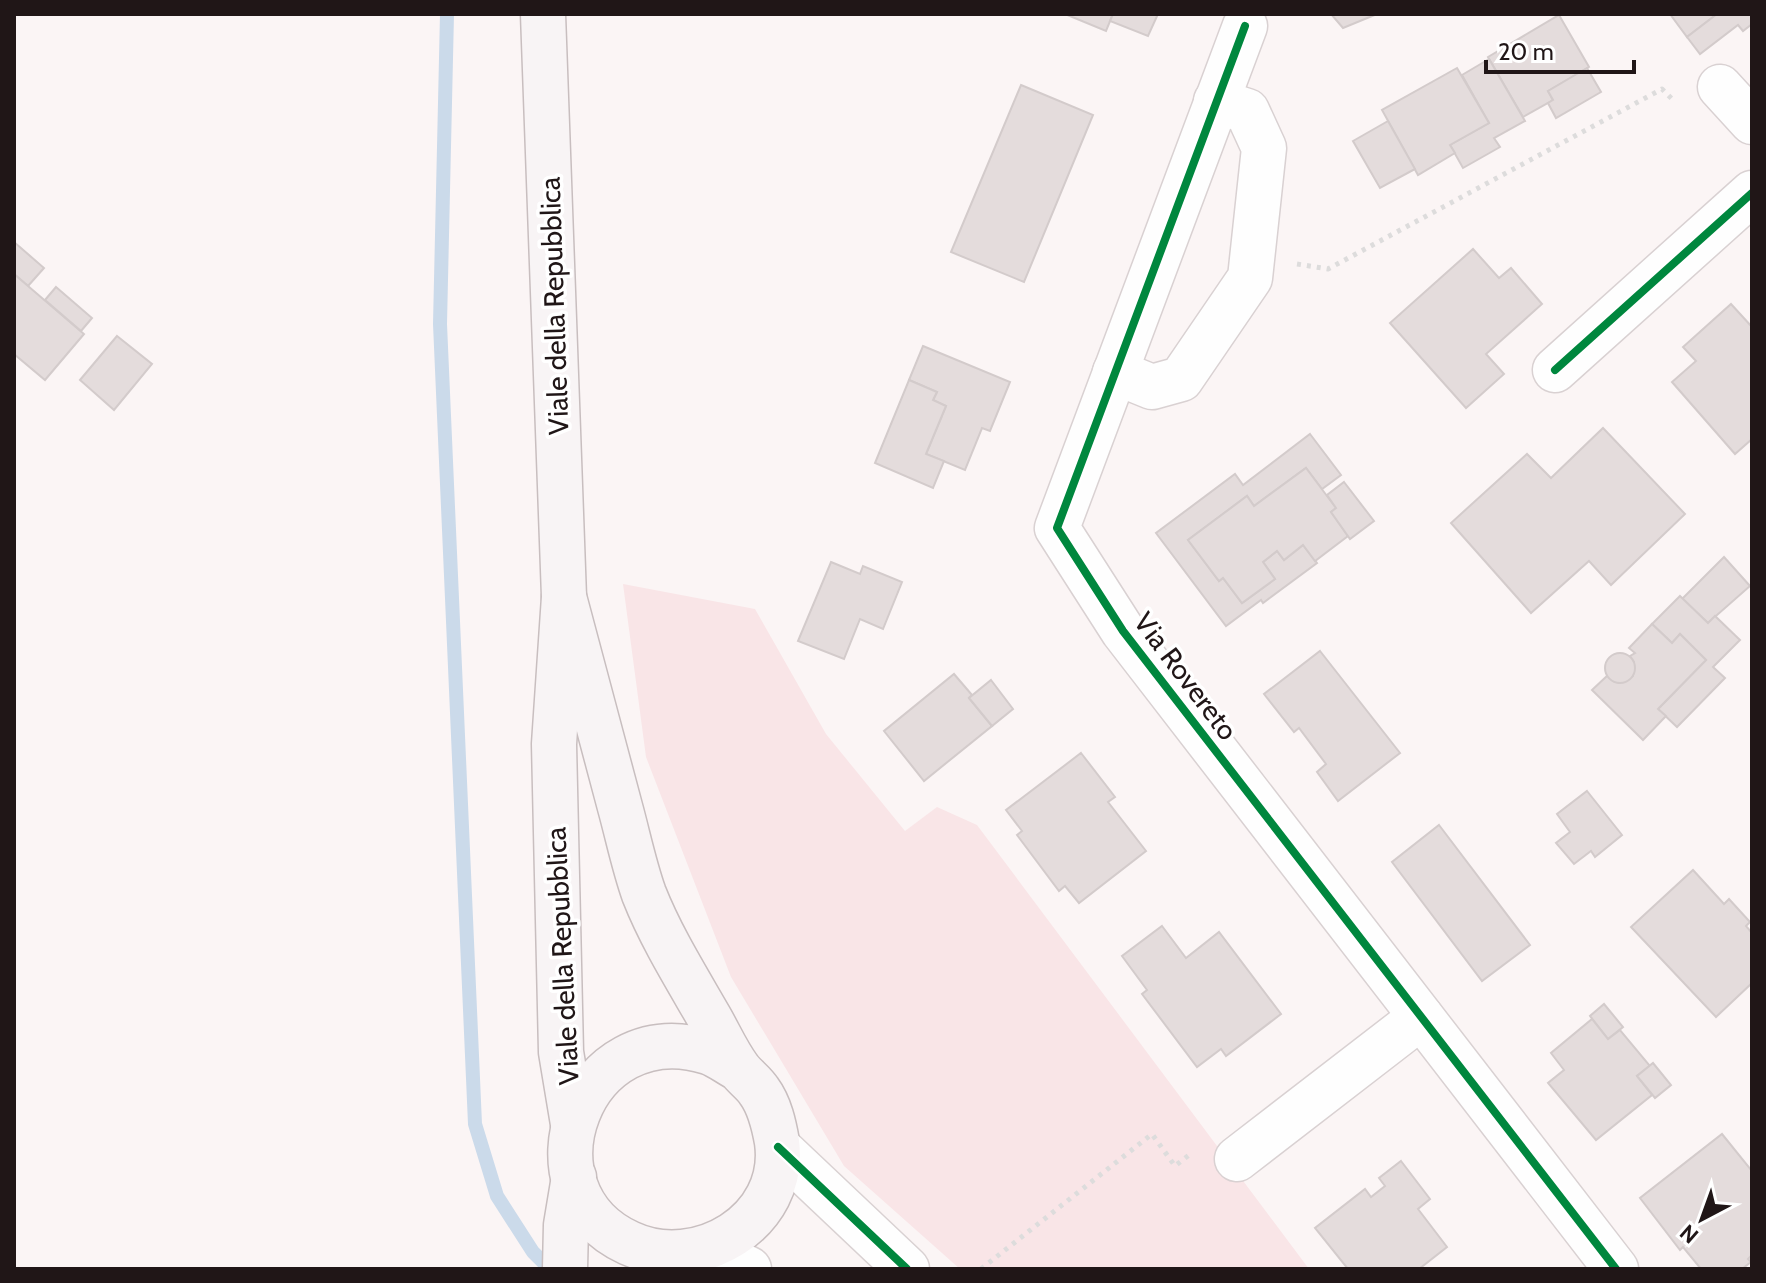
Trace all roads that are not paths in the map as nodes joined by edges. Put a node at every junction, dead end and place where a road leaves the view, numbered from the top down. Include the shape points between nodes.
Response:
1 (543, 14) edge
2 (1245, 26) dead end
3 (1720, 87) road end
4 (1216, 101) junction
5 (1752, 122) edge
6 (1752, 193) edge
7 (1555, 370) dead end
8 (1115, 372) junction
9 (564, 597) junction
10 (1421, 1017) junction
11 (739, 1069) junction
12 (573, 1124) junction
13 (778, 1147) junction
14 (1237, 1159) dead end
15 (574, 1177) junction
16 (688, 1257) edge
17 (565, 1269) edge
18 (749, 1269) edge
19 (907, 1269) edge
20 (1616, 1269) edge

1 - 9 main road, Viale della Repubblica
2 - 4 street, Via Rovereto
3 - 5 street
4 - 8 street, Via Rovereto
4 - 8 street via 1247,111 1264,148 1250,278 1181,379 1152,387
6 - 7 street
8 - 10 street, Via Rovereto via 1057,528 1123,631
9 - 11 main road, Viale della Repubblica via 644,894
9 - 12 main road, Viale della Repubblica via 554,744 561,1052
10 - 14 street
10 - 20 street, Via Rovereto
11 - 12 main road, Viale della Repubblica via 709,1052 676,1046 641,1051 610,1067 587,1092
11 - 13 main road, Viale della Repubblica via 759,1091
12 - 15 main road, Viale della Repubblica via 569,1150
13 - 16 main road, Viale della Repubblica via 774,1179 760,1209 738,1232
13 - 19 street
15 - 16 main road, Viale della Repubblica via 585,1204 604,1227 628,1243
15 - 17 main road, Viale della Repubblica
16 - 18 street, Viale della Repubblica

